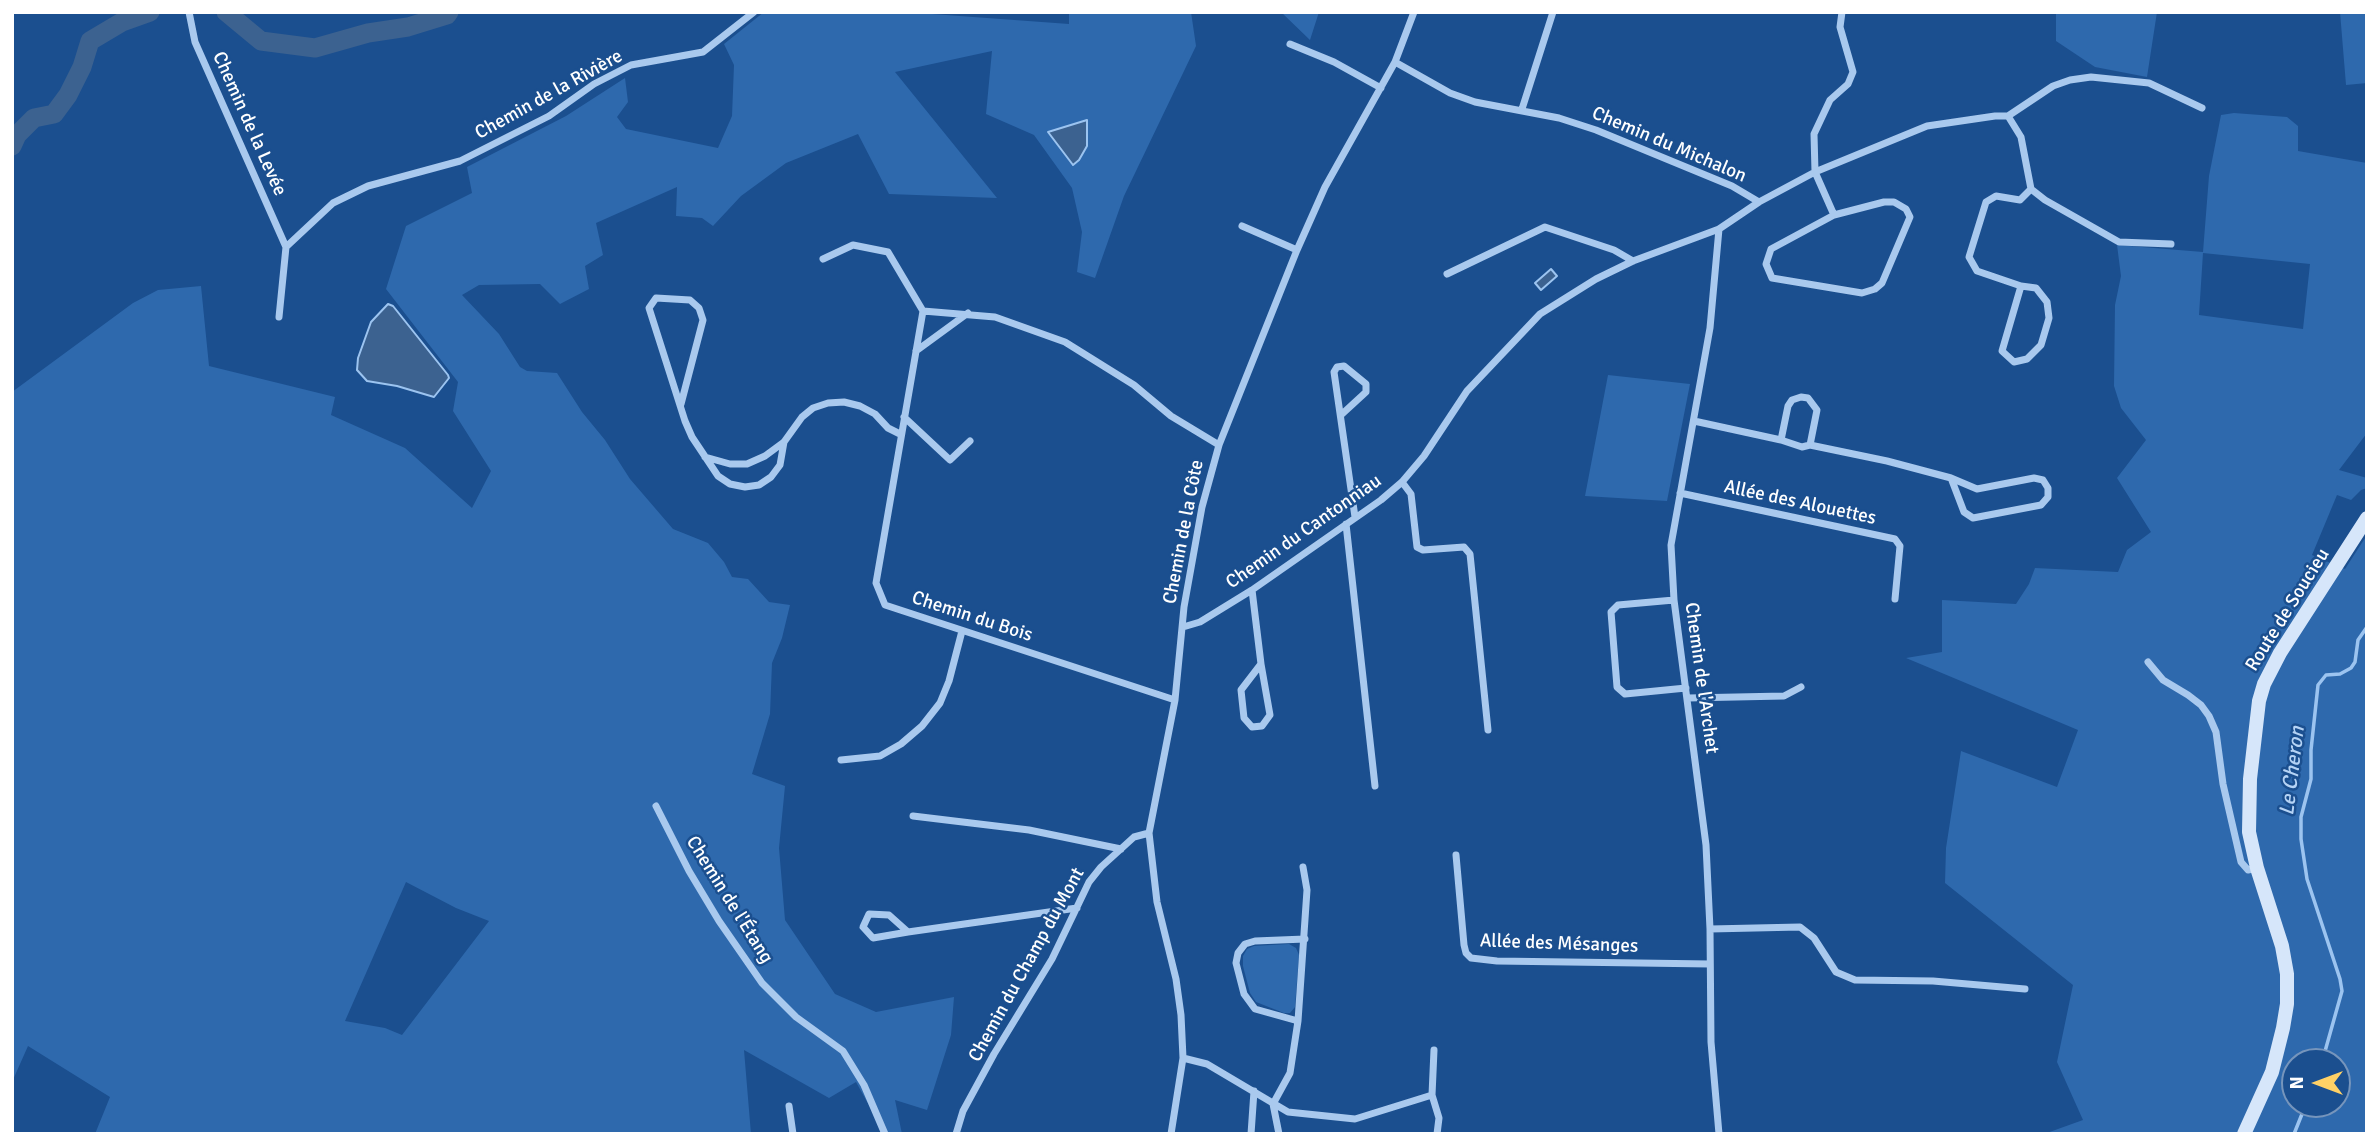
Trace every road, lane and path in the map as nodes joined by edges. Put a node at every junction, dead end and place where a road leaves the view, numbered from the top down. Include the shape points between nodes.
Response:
1 (189, 12) edge
2 (754, 12) edge
3 (1414, 12) edge
4 (1553, 12) edge
5 (1842, 12) edge
6 (1290, 44) dead end
7 (1395, 62) junction
8 (1381, 88) junction
9 (2202, 108) dead end
10 (1522, 110) junction
11 (2008, 116) junction
12 (1815, 172) junction
13 (2031, 189) junction
14 (1759, 202) junction
15 (1835, 215) junction
16 (1242, 226) dead end
17 (1720, 229) junction
18 (2171, 244) dead end
19 (286, 247) junction
20 (1297, 250) junction
21 (823, 259) dead end
22 (1633, 261) junction
23 (1447, 274) dead end
24 (2021, 286) junction
25 (923, 311) junction
26 (968, 313) junction
27 (279, 317) dead end
28 (915, 352) junction
29 (681, 404) junction
30 (1341, 415) junction
31 (904, 416) junction
32 (1694, 421) junction
33 (900, 434) junction
34 (1781, 440) junction
35 (970, 441) dead end
36 (784, 442) junction
37 (1219, 445) junction
38 (1810, 445) junction
39 (705, 457) junction
40 (1951, 478) junction
41 (1402, 482) junction
42 (1680, 493) junction
43 (1354, 517) junction
44 (2367, 518) edge
45 (1346, 524) junction
46 (1252, 590) junction
47 (1895, 598) dead end
48 (1674, 600) junction
49 (1183, 627) junction
50 (962, 631) junction
51 (2148, 662) dead end
52 (1261, 664) junction
53 (1801, 687) dead end
54 (1686, 688) junction
55 (1688, 698) junction
56 (1175, 700) junction
57 (1488, 730) dead end
58 (841, 760) dead end
59 (1375, 786) dead end
60 (656, 806) dead end
61 (913, 816) dead end
62 (1149, 832) junction
63 (1121, 849) junction
64 (1456, 855) dead end
65 (1303, 867) dead end
66 (2257, 868) junction
67 (1077, 908) junction
68 (1710, 929) junction
69 (908, 932) junction
70 (1305, 939) junction
71 (1710, 964) junction
72 (2025, 989) dead end
73 (1298, 1021) junction
74 (1434, 1050) dead end
75 (1183, 1058) junction
76 (1254, 1091) junction
77 (1432, 1096) junction
78 (1273, 1104) junction
79 (789, 1106) dead end
80 (793, 1134) edge
81 (885, 1134) edge
82 (956, 1134) edge
83 (1171, 1134) edge
84 (1251, 1134) edge
85 (1279, 1134) edge
86 (1437, 1134) edge
87 (1719, 1134) edge
88 (2244, 1134) edge

1 - 19 street, Chemin de la Levée via 195,42
2 - 19 street, Chemin de la Rivière via 704,52 631,65 549,116 460,161 368,186 333,203
3 - 7 street, Chemin de la Côte
4 - 10 street
5 - 12 street via 1840,27 1853,72 1848,84 1830,100 1814,134
6 - 8 street
7 - 8 street, Chemin de la Côte
7 - 10 street, Chemin du Michalon via 1475,103
8 - 20 street, Chemin de la Côte via 1325,187
9 - 11 street via 2149,83 2091,77 2053,86
10 - 14 street, Chemin du Michalon via 1559,118 1660,155
11 - 12 street, Chemin du Michalon via 1927,125
11 - 13 street via 2027,156
12 - 14 street, Chemin du Michalon
12 - 15 street
13 - 18 street via 2119,242
13 - 24 street via 2020,200 1996,196 1986,202 1969,257 1977,271
14 - 17 street, Chemin du Cantonniau
15 - 15 street via 1771,249 1766,264 1772,278 1862,293 1875,289 1910,218 1906,209 1884,202
16 - 20 street
17 - 22 street, Chemin du Cantonniau
17 - 32 street, Chemin de l'Archet
19 - 27 street
20 - 37 street, Chemin de la Côte
21 - 25 street via 853,245 888,251
22 - 23 street via 1545,227
22 - 41 street, Chemin du Cantonniau via 1540,314 1467,391
24 - 24 street via 2002,351 2014,362 2027,359 2041,345 2049,318 2047,302 2036,288
25 - 26 street
25 - 28 street, Chemin du Bois
26 - 28 street
26 - 37 street via 995,317 1065,342
28 - 31 street, Chemin du Bois
29 - 29 street via 703,320 690,300 656,298 649,308
29 - 39 street via 692,438
30 - 30 street via 1334,372 1344,366 1366,384 1366,391
30 - 43 street
31 - 33 street, Chemin du Bois
31 - 35 street via 950,460
32 - 34 street
32 - 42 street, Chemin de l'Archet
33 - 36 street via 860,406 828,403 802,416
33 - 50 street, Chemin du Bois via 876,583 885,605
34 - 38 street
34 - 38 street via 1788,406 1792,400 1808,398 1817,410
36 - 39 street via 747,464
36 - 39 street via 780,465 759,485 730,484
37 - 49 street, Chemin de la Côte via 1195,543
38 - 40 street
40 - 40 street via 1964,512 1973,518 2041,505 2048,497 2049,488 2034,478 1977,489
41 - 43 street, Chemin du Cantonniau
41 - 57 street via 1411,494 1417,547 1464,547 1470,554
42 - 47 street, Allée des Alouettes via 1895,539 1900,546
42 - 48 street, Chemin de l'Archet via 1671,545
43 - 45 street, Chemin du Cantonniau
44 - 66 street, Route de Soucieu via 2264,684 2255,722 2248,812
45 - 46 street, Chemin du Cantonniau
45 - 59 street
46 - 49 street, Chemin du Cantonniau via 1200,622
46 - 52 street
48 - 54 street, Chemin de l'Archet
48 - 54 street via 1618,605 1611,612 1617,687 1625,694
49 - 56 street, Chemin de la Côte
50 - 56 street, Chemin du Bois
50 - 58 street via 940,703 922,726 880,756
51 - 66 street via 2163,680 2201,705 2209,716 2241,862 2248,870
52 - 52 street via 1241,690 1244,718 1252,727 1262,726 1270,715
53 - 55 street via 1784,696
54 - 55 street, Chemin de l'Archet
55 - 68 street, Chemin de l'Archet via 1706,845
56 - 62 street, Chemin de la Côte
60 - 81 street, Chemin de l'Étang via 689,871 754,972 796,1017 843,1051 864,1084
61 - 63 street via 1029,830
62 - 63 street, Chemin du Champ du Mont via 1134,837
62 - 75 street, Chemin de la Côte via 1157,902 1176,979
63 - 67 street, Chemin du Champ du Mont via 1089,882
64 - 71 street, Allée des Mésanges via 1464,945 1471,958
65 - 70 street
66 - 88 street, Route de Soucieu via 2282,946 2287,1003 2272,1072
67 - 69 street
67 - 82 street, Chemin du Champ du Mont via 963,1111
68 - 71 street, Chemin de l'Archet
68 - 72 street via 1800,927 1814,938 1836,972 1856,980
69 - 69 street via 889,915 869,914 863,927 873,939
70 - 73 street
70 - 73 street via 1245,944 1236,963 1244,994 1255,1009
71 - 87 street, Chemin de l'Archet
73 - 78 street via 1290,1073
74 - 77 street
75 - 76 street via 1207,1064
75 - 83 street, Chemin de la Côte
76 - 78 street
76 - 84 street
77 - 78 street via 1354,1119 1288,1112
77 - 86 street via 1439,1118
78 - 85 street
79 - 80 street

